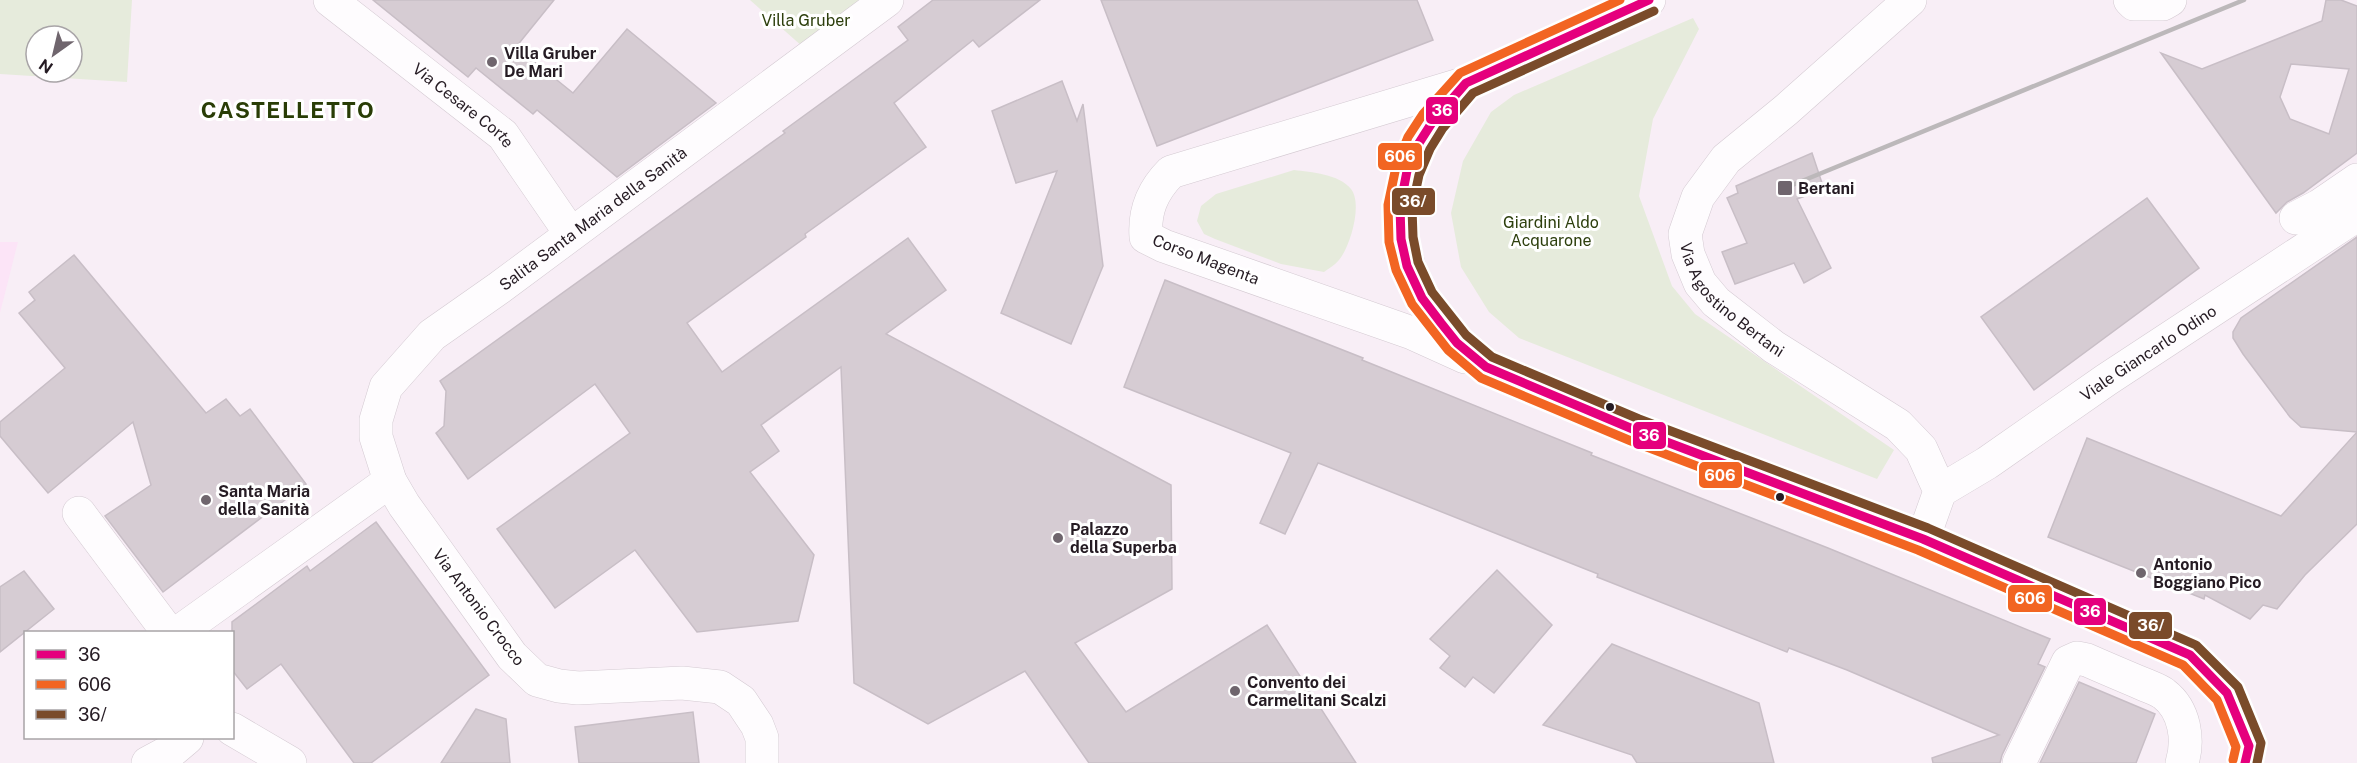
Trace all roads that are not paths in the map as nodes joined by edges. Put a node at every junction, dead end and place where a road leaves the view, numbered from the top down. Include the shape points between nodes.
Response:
1 (330, 0) edge
2 (887, 0) edge
3 (1649, 0) edge
4 (1910, 0) edge
5 (2130, 0) edge
6 (2170, 0) edge
7 (1466, 83) junction
8 (2357, 180) edge
9 (2357, 215) edge
10 (2296, 218) dead end
11 (571, 234) junction
12 (1486, 367) junction
13 (390, 481) junction
14 (1940, 491) junction
15 (79, 513) dead end
16 (1923, 539) junction
17 (167, 631) edge
18 (182, 631) edge
19 (234, 730) edge
20 (186, 739) edge
21 (148, 763) edge
22 (290, 763) edge
23 (762, 763) edge
24 (2019, 763) edge
25 (2182, 763) edge
26 (2245, 763) edge

1 - 11 street, Via Cesare Corte via 503,135
2 - 11 street, Salita Santa Maria della Sanità
3 - 7 street, Corso Magenta
4 - 14 street, Via Agostino Bertani via 1726,159 1698,197 1685,234 1700,283 1716,302 1774,347 1898,425 1921,449
5 - 6 street via 2134,4 2163,4
7 - 12 street, Corso Magenta via 1433,121 1407,171 1400,207 1401,239 1407,266 1422,298 1457,343
7 - 12 street, Corso Magenta via 1171,172 1147,209 1146,237 1412,333
8 - 10 street
9 - 14 street, Viale Giancarlo Odino
11 - 13 street, Salita Santa Maria della Sanità via 432,335 386,387 376,420 376,437
12 - 16 street, Corso Magenta via 1646,434
13 - 18 street
13 - 23 street, Via Antonio Crocco via 512,656 537,680 578,688 682,683 720,687 741,701 757,725 762,738
14 - 16 street
15 - 17 street
16 - 26 street, Corso Magenta via 2190,655 2227,693 2249,746
19 - 22 street
20 - 21 street
24 - 25 street via 2068,662 2077,658 2164,693 2175,706 2185,730

